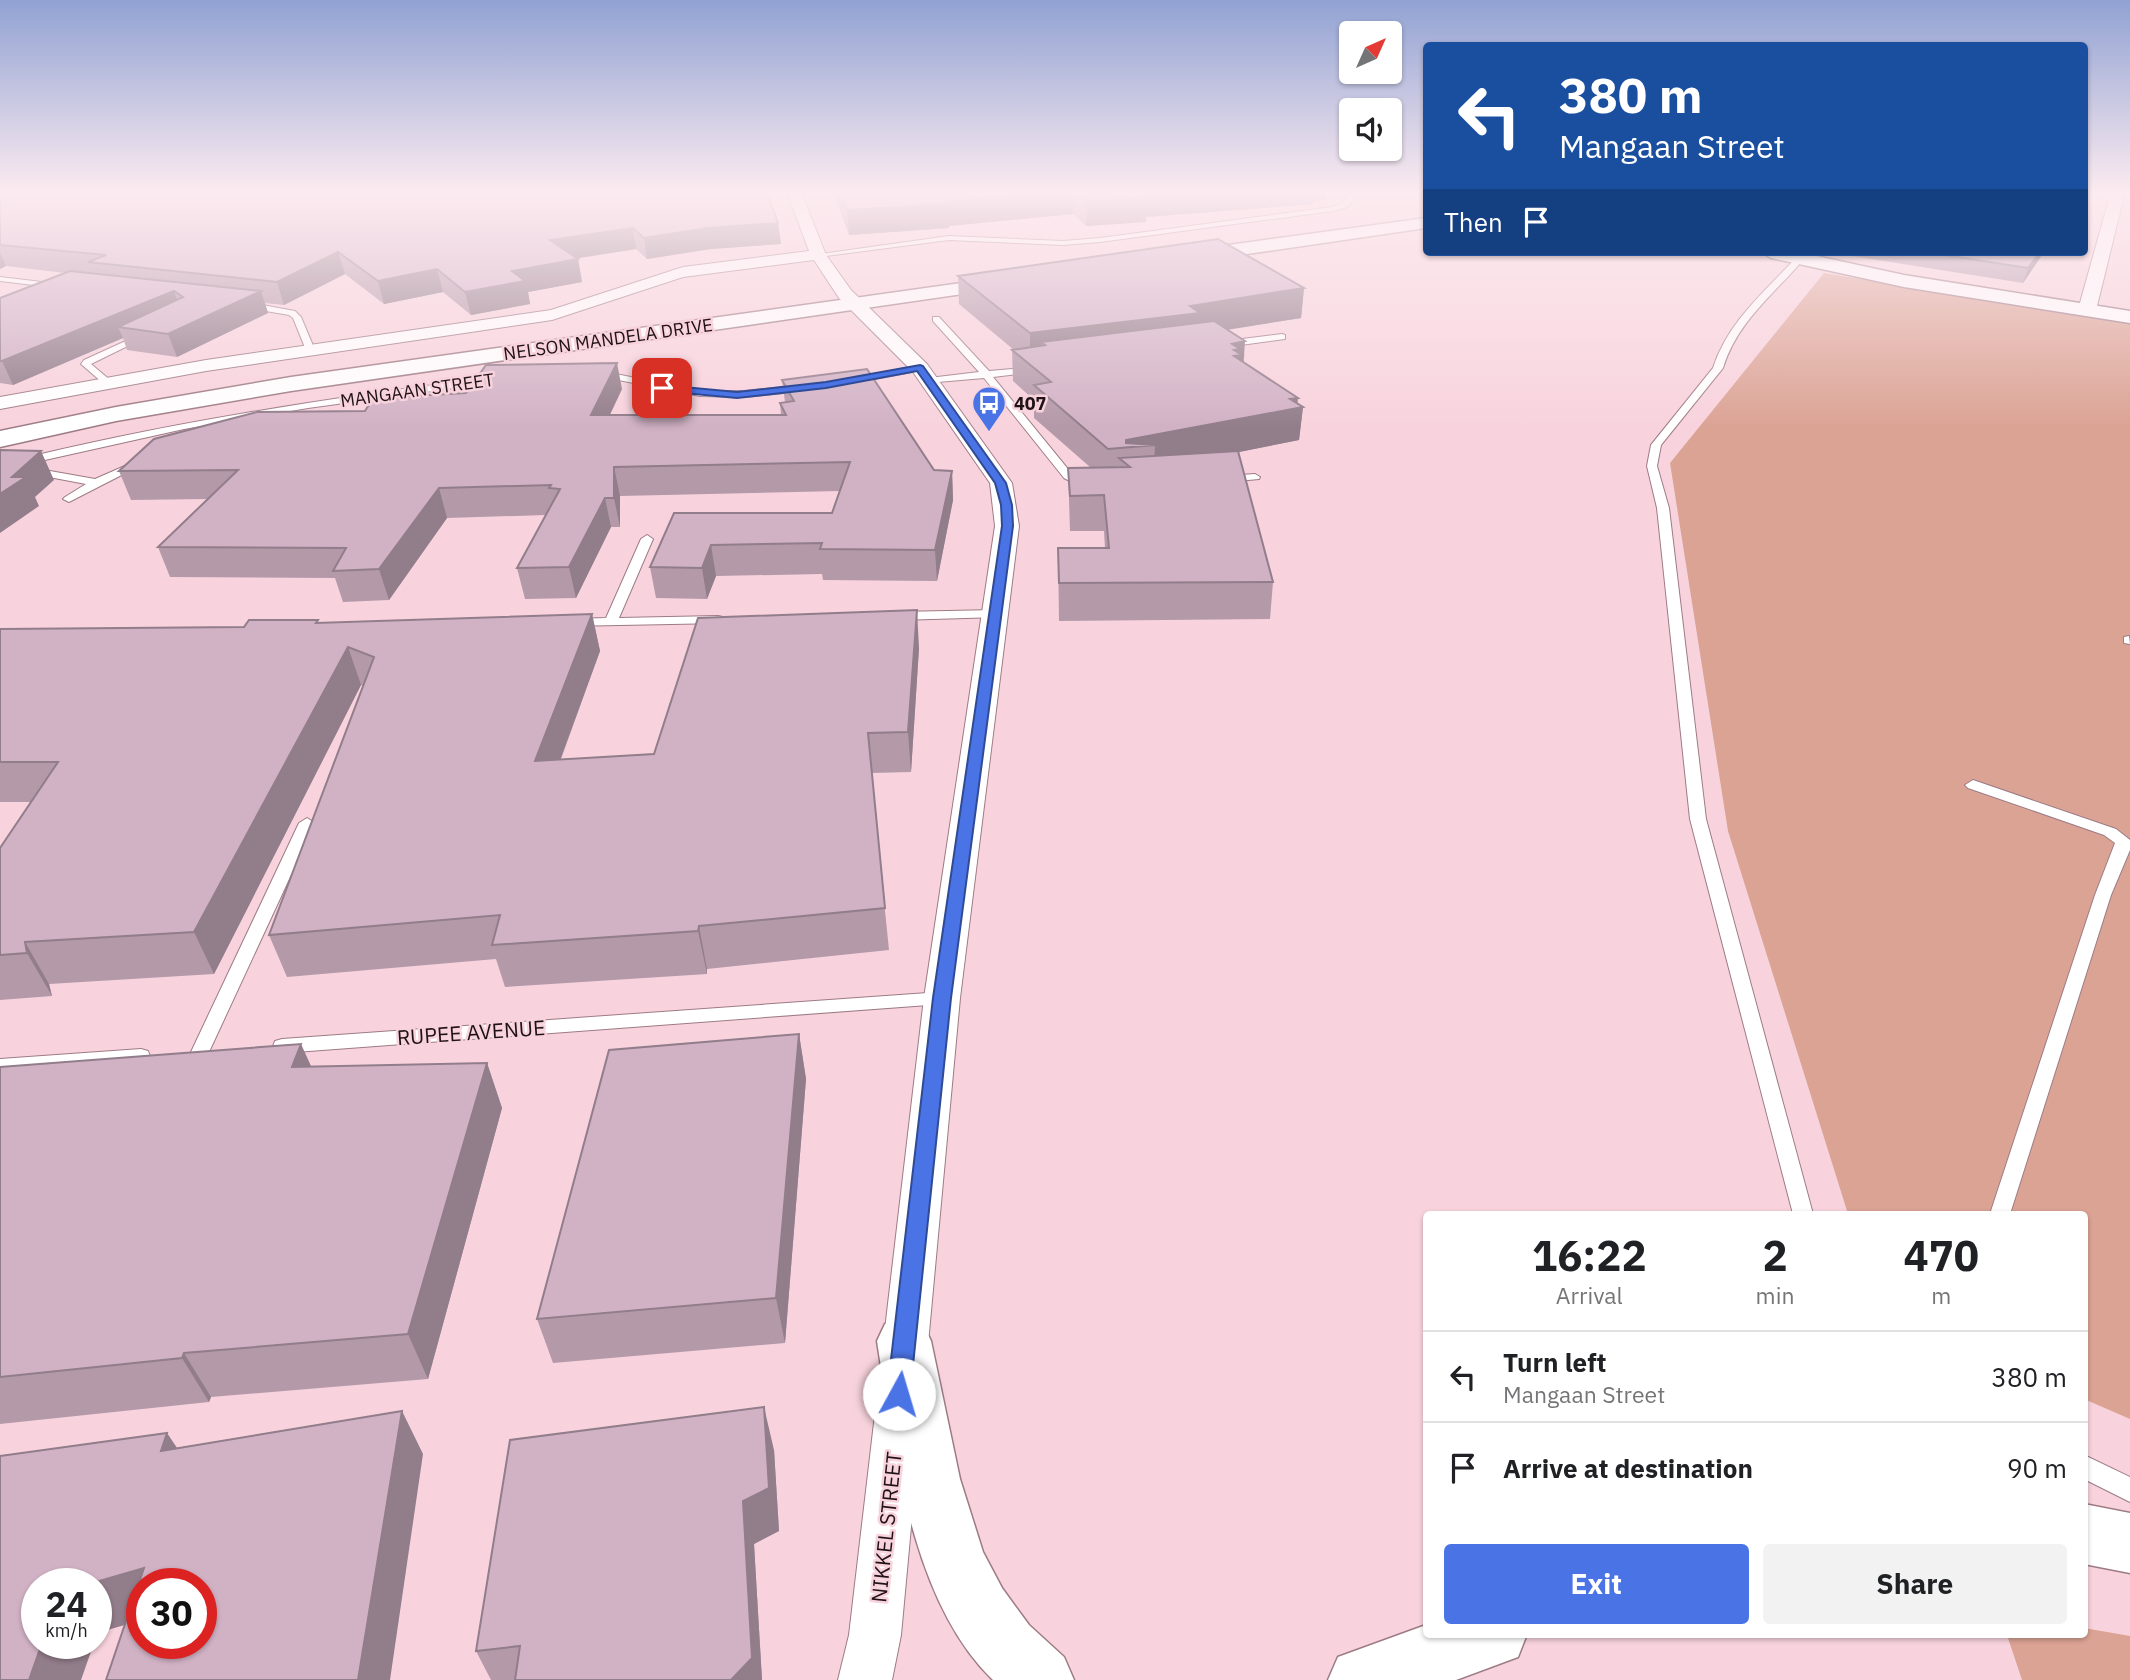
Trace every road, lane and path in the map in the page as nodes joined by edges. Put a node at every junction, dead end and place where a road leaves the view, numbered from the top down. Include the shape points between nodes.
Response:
1 (700, 270) edge
2 (829, 270) edge
3 (1789, 270) edge
4 (1861, 270) edge
5 (2097, 270) edge
6 (1028, 274) edge
7 (0, 279) edge
8 (67, 286) edge
9 (849, 299) junction
10 (229, 304) edge
11 (2087, 310) junction
12 (2130, 317) edge
13 (936, 319) dead end
14 (160, 329) edge
15 (1282, 337) dead end
16 (1215, 346) edge
17 (309, 348) junction
18 (1040, 368) edge
19 (586, 373) edge
20 (924, 375) junction
21 (987, 375) junction
22 (509, 378) edge
23 (107, 382) junction
24 (839, 383) edge
25 (814, 386) edge
26 (0, 403) edge
27 (0, 425) edge
28 (0, 439) edge
29 (145, 461) edge
30 (3, 466) edge
31 (1255, 477) dead end
32 (1216, 480) edge
33 (96, 482) junction
34 (1098, 489) edge
35 (69, 499) dead end
36 (647, 539) dead end
37 (996, 614) junction
38 (886, 616) edge
39 (735, 620) edge
40 (611, 622) junction
41 (555, 623) edge
42 (1973, 785) dead end
43 (307, 823) dead end
44 (942, 998) junction
45 (269, 1047) edge
46 (228, 1050) edge
47 (160, 1055) edge
48 (0, 1066) edge
49 (1801, 1211) edge
50 (2001, 1211) edge
51 (904, 1341) junction
52 (2088, 1468) edge
53 (2130, 1490) edge
54 (2088, 1535) edge
55 (2130, 1543) edge
56 (1484, 1638) edge
57 (1381, 1674) edge
58 (865, 1680) edge
59 (1041, 1680) edge

1 - 17 street, NELSON MANDELA DRIVE via 644,283 552,315
2 - 9 street, NIKKEL STREET
3 - 49 lane via 1734,331 1718,368 1656,445 1652,466 1663,508 1698,819
4 - 11 main road
5 - 11 street
6 - 9 main road, NELSON MANDELA DRIVE
7 - 8 lane
9 - 20 street, NIKKEL STREET
9 - 27 main road, NELSON MANDELA DRIVE via 205,384
9 - 28 main road, NELSON MANDELA DRIVE via 279,386
10 - 17 lane via 292,313 298,317
11 - 12 main road
13 - 21 lane
14 - 23 lane via 86,364
15 - 16 lane
17 - 23 street, NELSON MANDELA DRIVE
18 - 21 lane
19 - 25 lane via 710,394
20 - 21 lane
20 - 24 lane
20 - 37 street, NIKKEL STREET via 1001,483 1007,526
21 - 34 lane via 1068,476
22 - 30 lane, MANGAAN STREET via 97,443
23 - 26 street, NELSON MANDELA DRIVE
29 - 33 lane
30 - 33 lane
31 - 32 lane
33 - 35 lane
36 - 40 lane
37 - 38 lane
37 - 44 street, NIKKEL STREET
39 - 40 lane
40 - 41 lane
42 - 50 lane via 2110,832 2123,841
43 - 46 lane via 194,1052
44 - 45 lane, RUPEE AVENUE
44 - 51 street, NIKKEL STREET
47 - 48 lane
51 - 58 street, NIKKEL STREET via 875,1635
51 - 59 main road via 937,1512 953,1558 995,1631
52 - 53 lane
54 - 55 main road
56 - 57 main road

